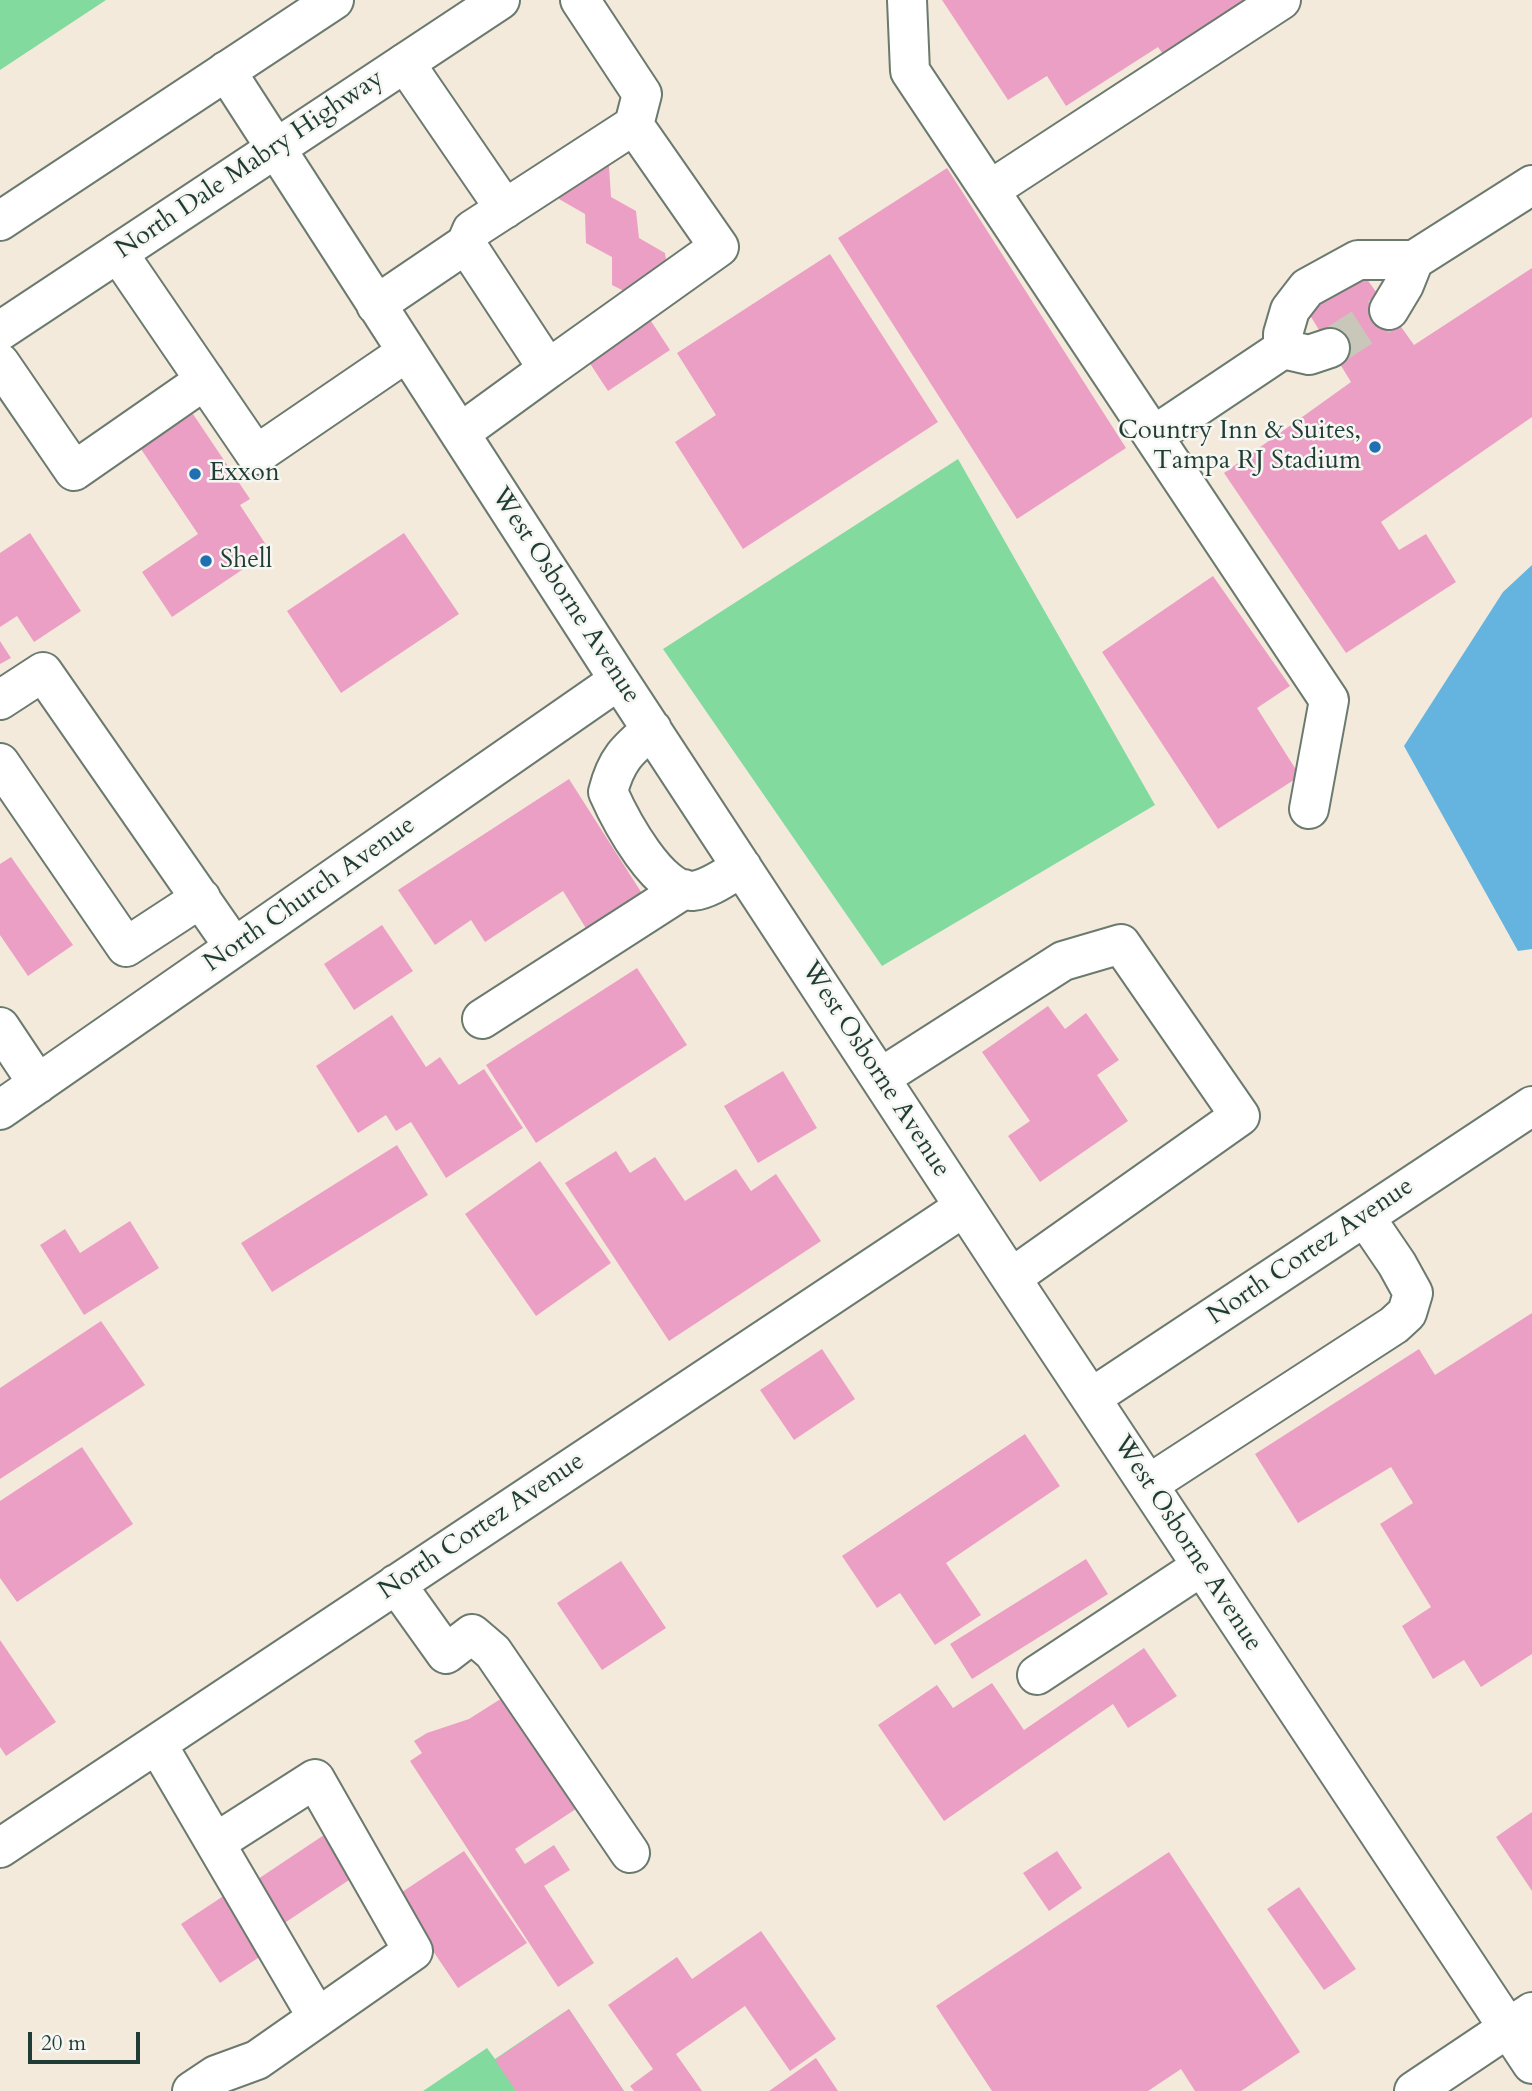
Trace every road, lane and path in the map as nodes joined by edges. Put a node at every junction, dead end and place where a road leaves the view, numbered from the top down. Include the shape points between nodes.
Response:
1 (334, 0) edge
2 (500, 0) edge
3 (580, 0) edge
4 (907, 0) edge
5 (1281, 0) edge
6 (405, 62) junction
7 (226, 71) junction
8 (634, 125) junction
9 (275, 149) junction
10 (1532, 186) edge
11 (990, 190) junction
12 (505, 209) junction
13 (0, 221) edge
14 (466, 244) junction
15 (118, 253) junction
16 (1413, 260) junction
17 (376, 305) junction
18 (1389, 310) tunnel mouth
19 (0, 331) edge
20 (1330, 348) tunnel mouth
21 (1283, 349) junction
22 (407, 352) junction
23 (0, 363) edge
24 (548, 369) junction
25 (205, 380) junction
26 (460, 433) junction
27 (1153, 436) junction
28 (620, 680) junction
29 (0, 699) edge
30 (652, 729) junction
31 (0, 764) edge
32 (1309, 809) dead end
33 (742, 867) junction
34 (684, 889) junction
35 (201, 898) junction
36 (234, 947) junction
37 (482, 1019) dead end
38 (0, 1027) edge
39 (880, 1078) junction
40 (38, 1084) junction
41 (1532, 1106) edge
42 (0, 1110) edge
43 (964, 1207) junction
44 (1365, 1217) junction
45 (1011, 1278) junction
46 (1091, 1398) junction
47 (1149, 1485) junction
48 (1202, 1566) junction
49 (396, 1584) junction
50 (1037, 1675) dead end
51 (156, 1744) junction
52 (215, 1843) junction
53 (0, 1848) edge
54 (630, 1853) dead end
55 (317, 2017) junction
56 (1520, 2020) edge
57 (1532, 2064) edge
58 (192, 2091) edge
59 (1414, 2091) edge

1 - 7 street
2 - 6 street, North Dale Mabry Highway
3 - 8 street via 642,94
4 - 11 street via 910,71
5 - 11 street
6 - 9 street, North Dale Mabry Highway
6 - 12 street
7 - 9 street, West Osborne Avenue
7 - 13 street
8 - 12 street
8 - 24 street via 719,247
9 - 15 street, North Dale Mabry Highway
9 - 17 street, West Osborne Avenue
10 - 16 street
11 - 27 street
12 - 14 street via 472,230
14 - 17 street
14 - 24 street
15 - 19 street, North Dale Mabry Highway
15 - 25 street
16 - 18 street
16 - 21 street via 1358,260 1307,288 1290,310
17 - 22 street, West Osborne Avenue
20 - 21 street via 1310,355
21 - 27 street
22 - 25 street via 256,455
22 - 26 street, West Osborne Avenue
23 - 25 street via 74,471
24 - 26 street
26 - 28 street, West Osborne Avenue
27 - 32 street via 1329,700
28 - 30 street, West Osborne Avenue
28 - 36 street, North Church Avenue
29 - 35 street via 43,672
30 - 33 street, West Osborne Avenue
30 - 34 street via 624,753 608,792 641,852 669,882
31 - 35 street via 126,947
33 - 34 street via 702,889
33 - 39 street, West Osborne Avenue
34 - 37 street
35 - 36 street
36 - 40 street, North Church Avenue
38 - 40 street
39 - 43 street, West Osborne Avenue
39 - 45 street via 1063,961 1121,944 1240,1116
40 - 42 street, North Church Avenue
41 - 44 street, North Cortez Avenue
43 - 45 street, West Osborne Avenue
43 - 49 street, North Cortez Avenue
44 - 46 street, North Cortez Avenue
44 - 47 street via 1413,1293 1407,1313
45 - 46 street, West Osborne Avenue
46 - 47 street, West Osborne Avenue
47 - 48 street, West Osborne Avenue
48 - 50 street
48 - 56 street, West Osborne Avenue
49 - 51 street, North Cortez Avenue
49 - 54 street via 446,1654 472,1634 493,1652
51 - 52 street
51 - 53 street, North Cortez Avenue
52 - 55 street
52 - 55 street via 315,1779 413,1951
55 - 58 street via 257,2060 216,2075
56 - 57 street, West Osborne Avenue
56 - 59 street

